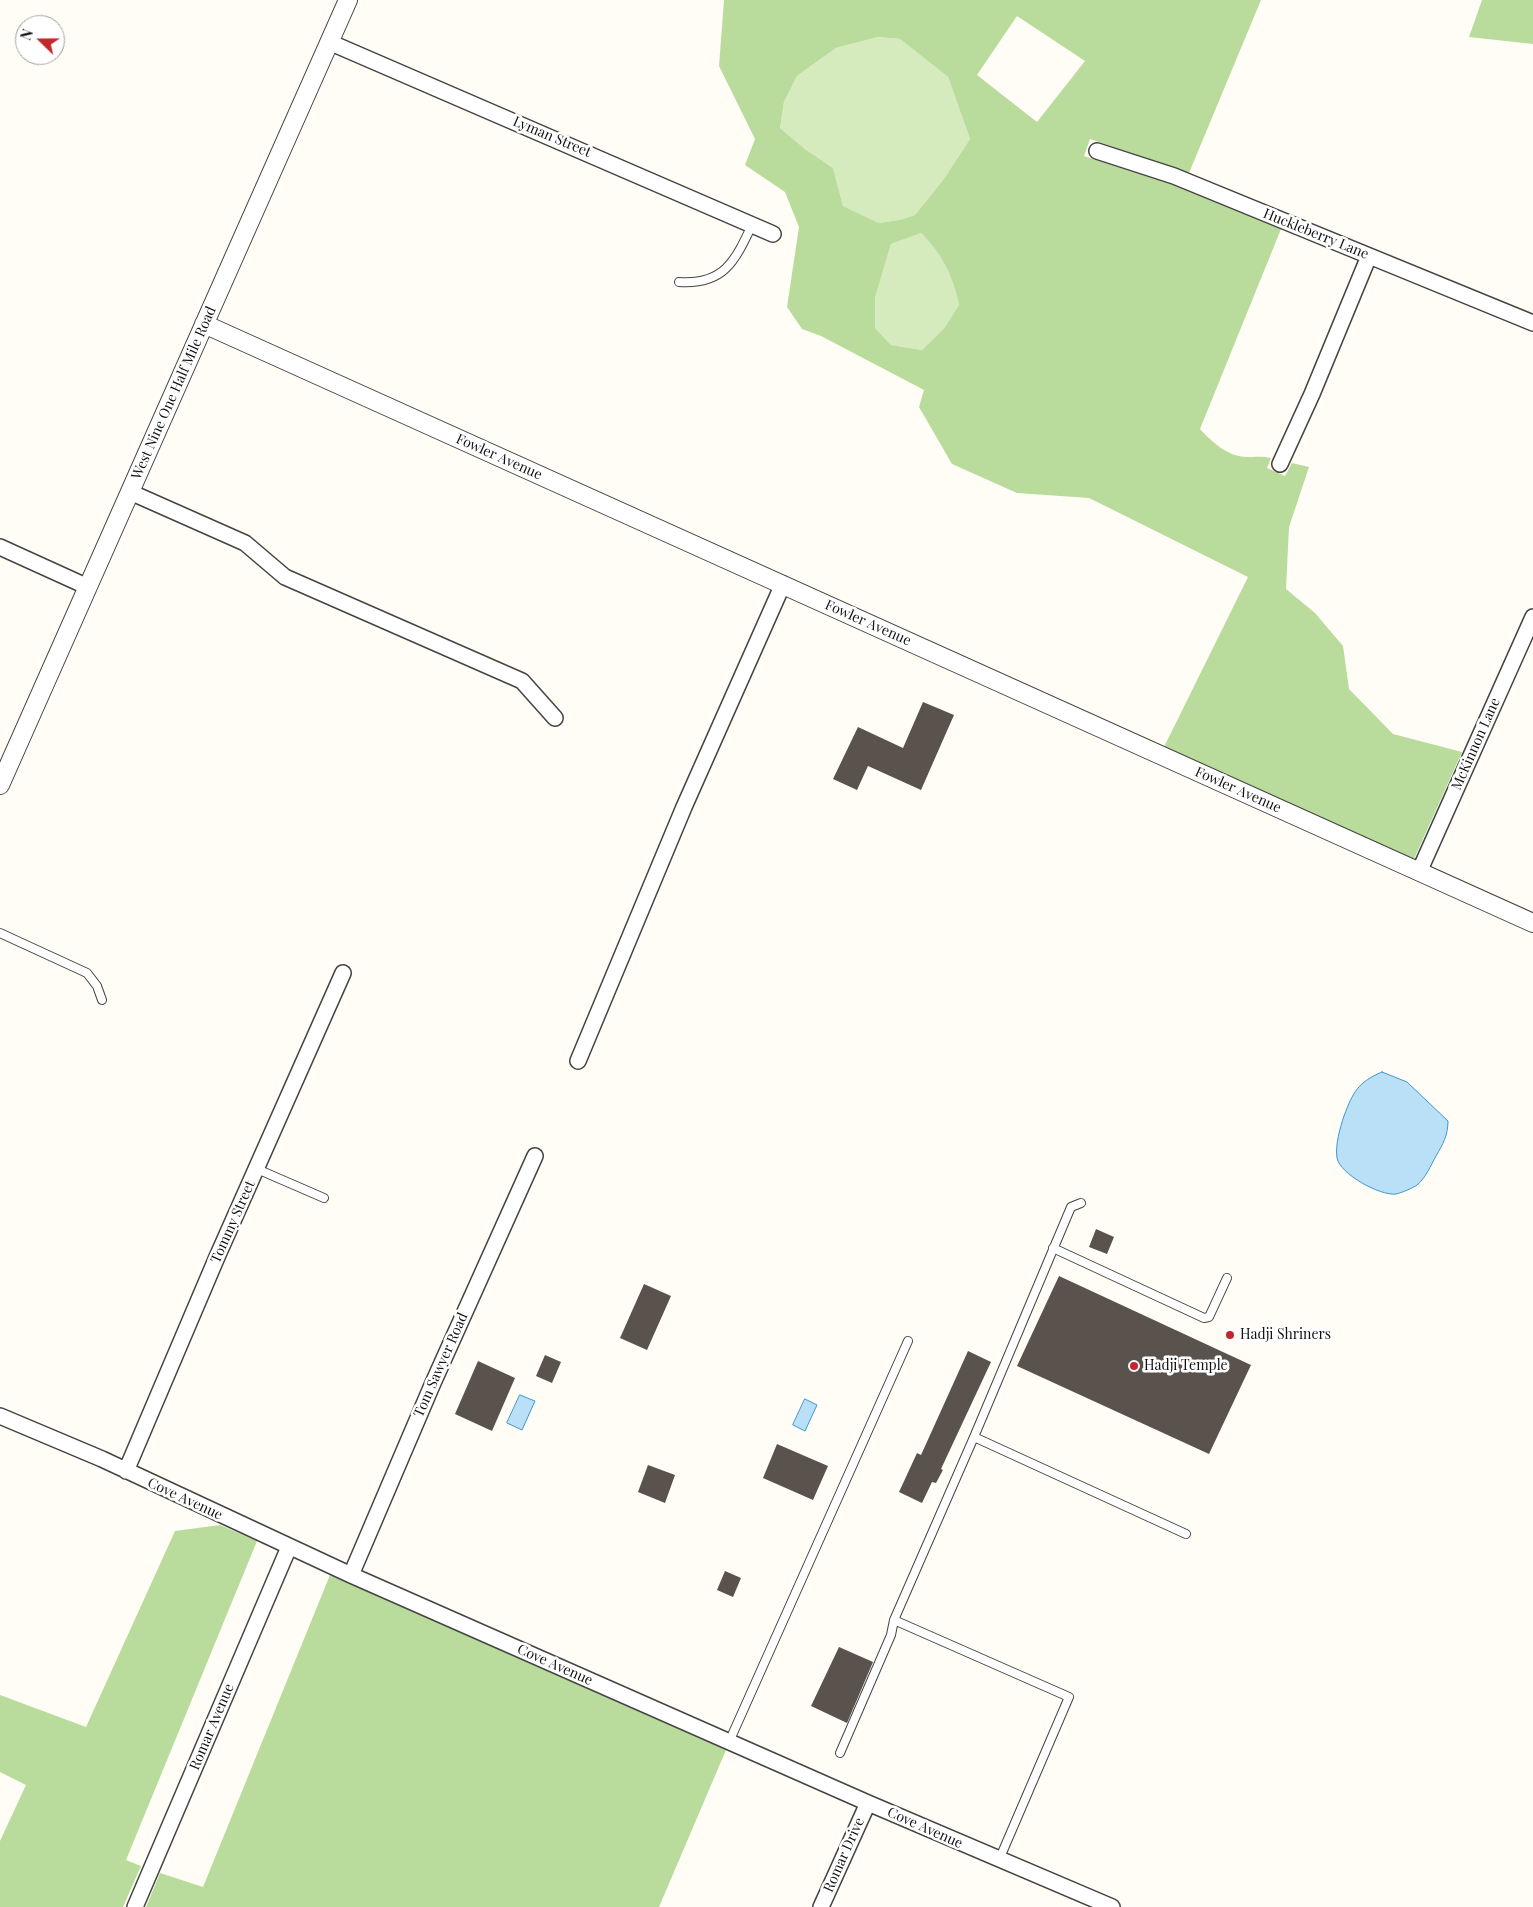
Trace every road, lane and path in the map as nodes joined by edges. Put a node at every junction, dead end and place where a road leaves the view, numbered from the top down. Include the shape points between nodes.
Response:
1 (348, 0) edge
2 (329, 42) junction
3 (1097, 151) dead end
4 (752, 225) junction
5 (773, 234) dead end
6 (1369, 256) junction
7 (679, 282) dead end
8 (1533, 322) edge
9 (204, 324) junction
10 (1280, 464) dead end
11 (130, 492) junction
12 (0, 547) edge
13 (783, 584) junction
14 (88, 587) junction
15 (1533, 617) edge
16 (555, 718) dead end
17 (0, 785) edge
18 (1419, 872) junction
19 (1533, 923) edge
20 (0, 932) edge
21 (344, 973) dead end
22 (102, 1000) dead end
23 (578, 1061) dead end
24 (535, 1156) dead end
25 (257, 1169) junction
26 (324, 1198) dead end
27 (1080, 1203) dead end
28 (1053, 1248) junction
29 (1227, 1278) dead end
30 (908, 1341) dead end
31 (0, 1416) edge
32 (974, 1437) junction
33 (126, 1471) junction
34 (1186, 1534) dead end
35 (289, 1547) junction
36 (351, 1575) junction
37 (894, 1620) junction
38 (729, 1742) junction
39 (840, 1754) dead end
40 (868, 1803) junction
41 (999, 1860) junction
42 (134, 1907) edge
43 (821, 1907) edge
44 (1112, 1907) edge

1 - 2 street, West Nine One Half Mile Road
2 - 4 street, Lyman Street
2 - 9 street, West Nine One Half Mile Road
3 - 6 street, Huckleberry Lane via 1174,176
4 - 5 street, Lyman Street
4 - 7 lane via 740,250 721,274 700,283
6 - 8 street, Huckleberry Lane
6 - 10 street
9 - 11 street, West Nine One Half Mile Road
9 - 13 street, Fowler Avenue
11 - 14 street, West Nine One Half Mile Road
11 - 16 street via 245,543 285,577 522,681
12 - 14 street
13 - 18 street, Fowler Avenue
13 - 23 street via 684,807
14 - 17 street, West Nine One Half Mile Road
15 - 18 street, McKinnon Lane
18 - 19 street, Fowler Avenue
20 - 22 lane via 88,973
21 - 25 street, Tommy Street
24 - 36 street, Tom Sawyer Road
25 - 26 lane
25 - 33 street, Tommy Street
27 - 28 lane via 1071,1207
28 - 29 lane via 1204,1318 1209,1317
28 - 32 lane
30 - 38 lane
31 - 33 street, Cove Avenue
32 - 34 lane
32 - 37 lane
33 - 35 street, Cove Avenue
35 - 36 street, Cove Avenue
35 - 42 street, Romar Avenue
36 - 38 street, Cove Avenue
37 - 39 lane via 891,1635
37 - 41 lane via 1069,1697
38 - 40 street, Cove Avenue
40 - 41 street, Cove Avenue
40 - 43 street, Romar Drive
41 - 44 street, Cove Avenue

